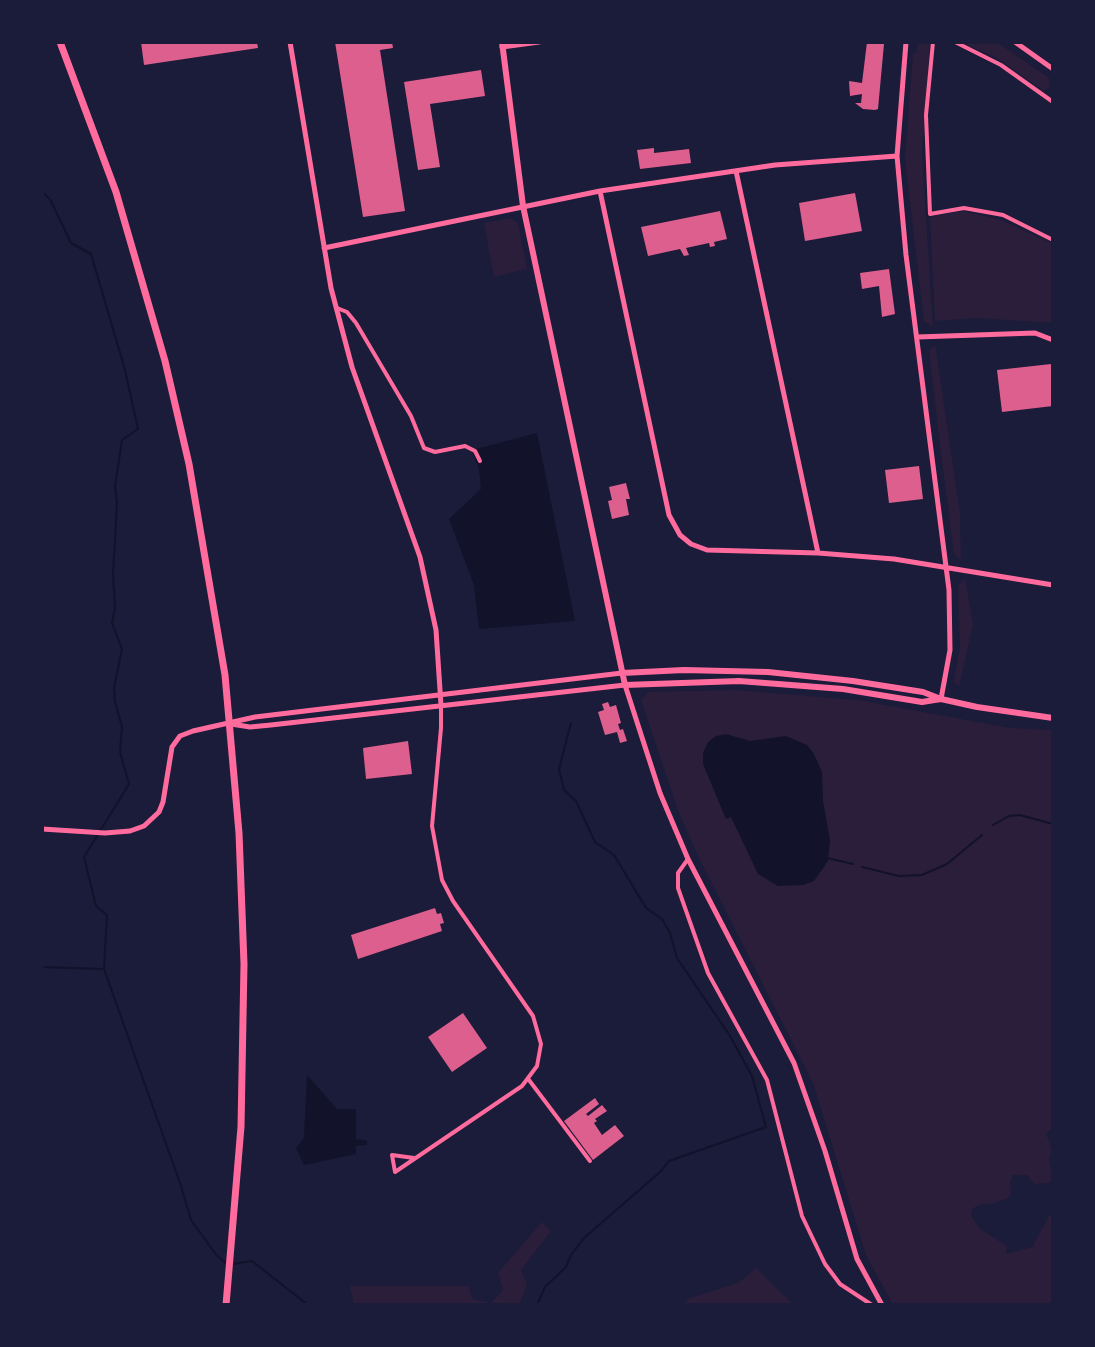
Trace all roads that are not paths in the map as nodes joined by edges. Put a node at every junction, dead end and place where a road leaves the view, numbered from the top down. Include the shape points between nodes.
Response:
1 (60, 42) edge
2 (290, 42) edge
3 (539, 42) edge
4 (906, 42) edge
5 (933, 42) edge
6 (955, 42) edge
7 (1015, 42) edge
8 (502, 44) edge
9 (1053, 69) edge
10 (1053, 93) edge
11 (1051, 100) edge
12 (897, 156) junction
13 (736, 171) junction
14 (600, 191) junction
15 (523, 206) junction
16 (1053, 240) edge
17 (324, 248) junction
18 (337, 308) junction
19 (917, 337) junction
20 (1053, 340) edge
21 (480, 461) dead end
22 (818, 553) junction
23 (946, 567) junction
24 (1053, 585) edge
25 (622, 673) junction
26 (625, 685) junction
27 (441, 695) junction
28 (941, 699) junction
29 (441, 705) junction
30 (1053, 718) edge
31 (231, 724) junction
32 (42, 829) edge
33 (688, 859) junction
34 (529, 1080) junction
35 (414, 1158) junction
36 (590, 1161) dead end
37 (226, 1305) edge
38 (872, 1305) edge
39 (882, 1305) edge

1 - 31 highway via 119,203 165,361 210,574
2 - 17 street
3 - 8 street
4 - 12 street
5 - 16 street via 926,115 930,214 964,208 1003,215
6 - 11 street via 1001,65
7 - 9 street
8 - 15 main road
10 - 11 street
12 - 13 street
12 - 19 street
13 - 14 street
13 - 22 street
14 - 15 street
14 - 22 street via 672,522 686,540 707,550
15 - 17 street
15 - 25 main road
17 - 18 street
18 - 21 street via 356,323 424,448 435,452 465,446
18 - 27 street via 352,367 420,557 436,630
19 - 20 street via 1035,333
19 - 23 street
22 - 23 street
23 - 24 street
23 - 28 street via 951,630
25 - 26 main road
25 - 27 street
25 - 28 main road via 768,672 867,683
26 - 28 main road via 752,682 922,702
26 - 29 street
26 - 33 street
27 - 29 street
27 - 31 street
28 - 30 main road
29 - 31 street via 250,727
29 - 34 street via 432,826 436,857 453,901 537,1023 541,1050
31 - 32 street via 187,733 175,741 163,802 144,826 105,833
31 - 37 highway via 244,964 241,1127
33 - 38 street via 678,873 678,888 708,973 767,1080 802,1216 840,1284
33 - 39 street via 794,1063 857,1259
34 - 35 street
34 - 36 street
35 - 35 street via 405,1165 395,1172 392,1155

